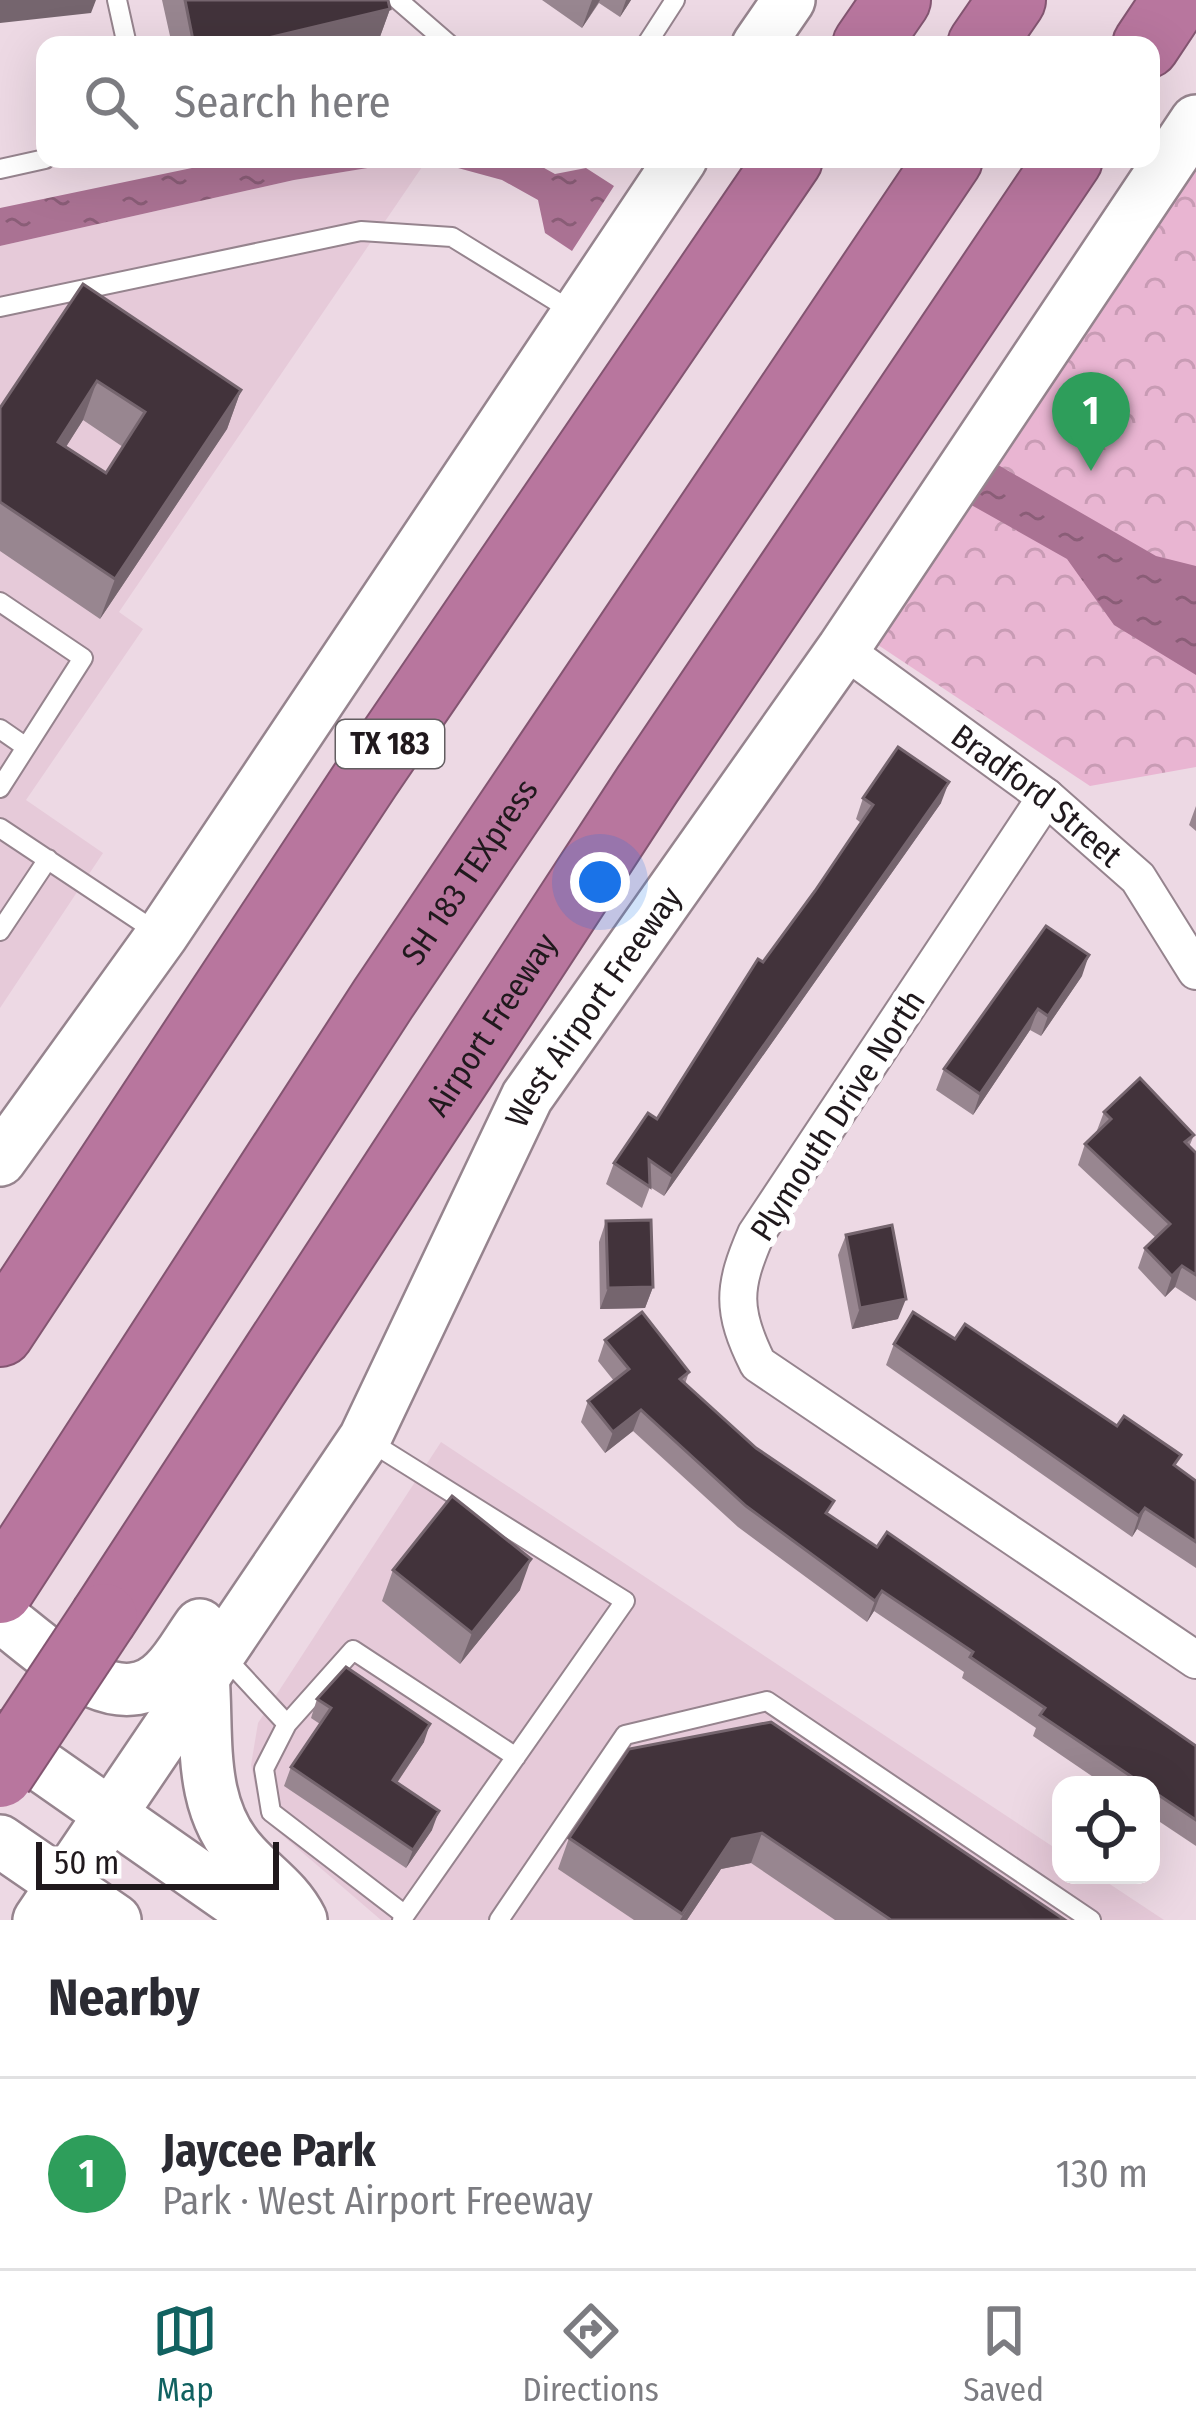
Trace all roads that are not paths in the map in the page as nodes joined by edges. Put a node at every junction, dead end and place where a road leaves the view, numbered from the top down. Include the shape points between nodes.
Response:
1 (117, 0) edge
2 (398, 0) edge
3 (675, 0) edge
4 (789, 0) edge
5 (897, 0) edge
6 (1012, 0) edge
7 (1056, 0) edge
8 (1176, 0) edge
9 (125, 36) edge
10 (440, 36) edge
11 (652, 36) edge
12 (764, 36) edge
13 (872, 36) edge
14 (987, 36) edge
15 (1031, 36) edge
16 (1152, 36) edge
17 (1196, 121) edge
18 (36, 161) edge
19 (668, 168) edge
20 (783, 168) edge
21 (898, 168) edge
22 (943, 168) edge
23 (1063, 168) edge
24 (0, 169) edge
25 (0, 308) edge
26 (577, 314) junction
27 (0, 602) edge
28 (843, 649) junction
29 (0, 729) edge
30 (26, 747) junction
31 (0, 788) edge
32 (1046, 797) junction
33 (0, 828) edge
34 (48, 859) junction
35 (0, 931) edge
36 (162, 935) junction
37 (1196, 970) edge
38 (0, 1160) edge
39 (0, 1333) edge
40 (374, 1416) junction
41 (7, 1547) edge
42 (0, 1616) edge
43 (1196, 1660) edge
44 (211, 1662) junction
45 (287, 1724) junction
46 (0, 1737) edge
47 (516, 1756) junction
48 (0, 1774) edge
49 (110, 1812) junction
50 (0, 1841) edge
51 (51, 1902) edge
52 (403, 1917) edge
53 (115, 1920) edge
54 (262, 1920) edge
55 (301, 1920) edge
56 (499, 1920) edge
57 (1091, 1920) edge

1 - 9 lane
2 - 10 lane
3 - 11 lane
4 - 12 main road
5 - 13 highway
6 - 14 highway
7 - 15 highway
8 - 16 highway
17 - 28 main road, West Airport Freeway
18 - 24 lane
19 - 26 main road
20 - 39 highway, TX 183
21 - 41 highway, SH 183 TEXpress via 383,936
22 - 41 highway, SH 183 TEXpress
23 - 48 highway, Airport Freeway, bridge via 647,785
25 - 26 lane via 361,231 452,237
26 - 36 main road
27 - 30 lane via 83,658
28 - 32 street, Bradford Street
28 - 40 main road, West Airport Freeway via 527,1097
29 - 30 lane
30 - 31 lane
32 - 37 street, Bradford Street via 1138,878
32 - 43 street, Plymouth Drive North via 756,1234 735,1282 742,1331 758,1364
33 - 34 lane
34 - 35 lane
34 - 36 lane
36 - 38 main road
40 - 42 main road via 341,1429 164,1675 142,1687 113,1690 82,1676
40 - 44 main road, West Airport Freeway
40 - 47 lane via 625,1601
44 - 45 lane
44 - 49 main road, West Airport Freeway
44 - 55 main road via 210,1797 243,1855 289,1896
45 - 47 lane via 353,1650
45 - 52 lane via 263,1769 272,1812
46 - 49 main road
47 - 52 lane
49 - 51 main road, West Airport Freeway
49 - 54 main road
50 - 51 main road
51 - 53 main road
56 - 57 lane via 625,1735 767,1702

